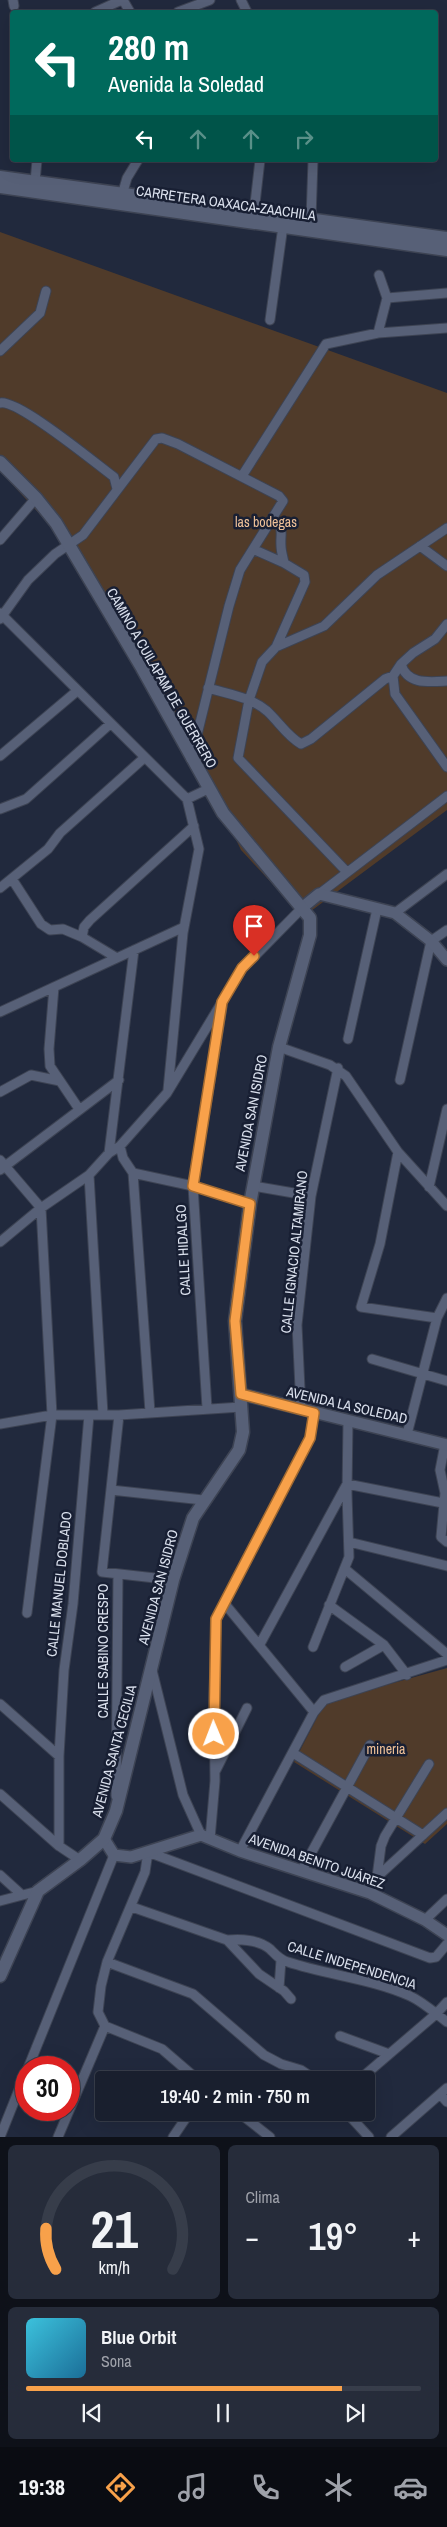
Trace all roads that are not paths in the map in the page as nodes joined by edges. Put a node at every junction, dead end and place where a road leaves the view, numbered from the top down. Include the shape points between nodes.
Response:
1 (122, 0) edge
2 (210, 0) edge
3 (100, 10) edge
4 (183, 10) edge
5 (38, 162) edge
6 (137, 162) edge
7 (260, 162) edge
8 (313, 162) edge
9 (0, 177) edge
10 (35, 182) junction
11 (0, 187) edge
12 (122, 195) junction
13 (254, 212) junction
14 (311, 219) junction
15 (283, 226) junction
16 (447, 238) edge
17 (447, 250) edge
18 (379, 275) dead end
19 (46, 291) dead end
20 (447, 293) edge
21 (387, 298) junction
22 (270, 320) dead end
23 (447, 328) edge
24 (378, 333) junction
25 (0, 352) edge
26 (0, 403) edge
27 (1, 466) edge
28 (242, 476) junction
29 (117, 488) junction
30 (36, 498) junction
31 (273, 519) junction
32 (447, 528) edge
33 (0, 540) edge
34 (69, 546) junction
35 (420, 546) junction
36 (253, 549) junction
37 (284, 563) junction
38 (447, 566) edge
39 (1, 615) edge
40 (447, 624) edge
41 (276, 647) junction
42 (401, 664) junction
43 (393, 676) junction
44 (447, 681) edge
45 (208, 688) junction
46 (77, 691) junction
47 (249, 700) junction
48 (110, 724) junction
49 (0, 756) edge
50 (144, 758) junction
51 (191, 759) junction
52 (447, 767) edge
53 (208, 789) junction
54 (447, 796) edge
55 (187, 799) junction
56 (0, 809) edge
57 (194, 826) junction
58 (346, 871) junction
59 (447, 874) edge
60 (12, 879) junction
61 (0, 888) edge
62 (319, 894) junction
63 (303, 907) junction
64 (377, 909) junction
65 (395, 913) junction
66 (184, 927) junction
67 (447, 930) edge
68 (82, 937) junction
69 (431, 941) junction
70 (134, 950) junction
71 (117, 958) junction
72 (447, 960) edge
73 (54, 987) junction
74 (222, 1002) junction
75 (0, 1012) edge
76 (348, 1038) dead end
77 (278, 1047) junction
78 (338, 1068) junction
79 (119, 1080) junction
80 (400, 1080) dead end
81 (60, 1082) junction
82 (0, 1092) edge
83 (168, 1093) junction
84 (79, 1109) junction
85 (446, 1114) edge
86 (120, 1146) junction
87 (109, 1152) junction
88 (398, 1152) junction
89 (2, 1165) edge
90 (133, 1173) junction
91 (88, 1175) junction
92 (193, 1186) junction
93 (252, 1186) junction
94 (429, 1187) junction
95 (311, 1196) junction
96 (250, 1204) junction
97 (447, 1206) edge
98 (40, 1208) junction
99 (0, 1242) edge
100 (447, 1298) edge
101 (437, 1318) junction
102 (372, 1359) dead end
103 (424, 1374) junction
104 (447, 1381) edge
105 (241, 1394) junction
106 (242, 1407) junction
107 (207, 1408) junction
108 (301, 1410) junction
109 (150, 1412) junction
110 (314, 1413) junction
111 (89, 1414) junction
112 (103, 1414) junction
113 (52, 1415) junction
114 (119, 1415) junction
115 (348, 1421) junction
116 (0, 1424) edge
117 (407, 1434) junction
118 (446, 1445) edge
119 (347, 1484) junction
120 (111, 1490) junction
121 (203, 1500) junction
122 (443, 1504) junction
123 (349, 1542) junction
124 (447, 1542) edge
125 (447, 1566) edge
126 (345, 1569) junction
127 (118, 1574) junction
128 (173, 1580) junction
129 (225, 1604) junction
130 (330, 1605) junction
131 (27, 1613) dead end
132 (260, 1644) junction
133 (384, 1645) junction
134 (313, 1646) dead end
135 (447, 1654) edge
136 (447, 1660) edge
137 (346, 1667) dead end
138 (152, 1670) junction
139 (406, 1675) junction
140 (0, 1704) edge
141 (248, 1708) dead end
142 (314, 1712) junction
143 (370, 1745) dead end
144 (293, 1753) junction
145 (60, 1756) junction
146 (429, 1764) dead end
147 (215, 1772) junction
148 (346, 1786) junction
149 (0, 1794) edge
150 (116, 1811) junction
151 (447, 1813) edge
152 (395, 1818) junction
153 (423, 1835) junction
154 (205, 1837) junction
155 (104, 1839) junction
156 (59, 1846) junction
157 (240, 1851) junction
158 (148, 1852) junction
159 (114, 1855) junction
160 (80, 1860) junction
161 (302, 1870) junction
162 (0, 1875) edge
163 (377, 1877) junction
164 (38, 1891) junction
165 (370, 1893) junction
166 (22, 1895) junction
167 (447, 1899) edge
168 (0, 1901) edge
169 (132, 1907) junction
170 (425, 1920) junction
171 (447, 1936) edge
172 (226, 1940) junction
173 (447, 1944) edge
174 (281, 1960) junction
175 (107, 1962) junction
176 (0, 1976) edge
177 (280, 1988) junction
178 (290, 1999) dead end
179 (447, 2002) edge
180 (436, 2014) junction
181 (447, 2022) edge
182 (105, 2026) junction
183 (340, 2036) dead end
184 (389, 2054) junction
185 (33, 2056) edge
186 (188, 2071) edge
187 (302, 2071) edge
188 (369, 2071) edge
189 (444, 2091) edge
190 (15, 2100) edge
191 (447, 2102) edge
192 (186, 2121) edge
193 (248, 2121) edge
194 (354, 2121) edge
195 (264, 2135) edge
196 (178, 2136) edge
197 (0, 2137) edge
198 (58, 2137) edge
199 (369, 2137) edge
200 (391, 2137) edge

1 - 3 street
2 - 4 street
5 - 10 street
6 - 12 street
7 - 13 street
8 - 14 street
9 - 10 main road, CARRETERA OAXACA-ZAACHILA
10 - 12 main road, CARRETERA OAXACA-ZAACHILA
11 - 15 main road, CARRETERA OAXACA-ZAACHILA
12 - 13 main road, CARRETERA OAXACA-ZAACHILA
13 - 14 main road, CARRETERA OAXACA-ZAACHILA
14 - 16 main road, CARRETERA OAXACA-ZAACHILA
15 - 17 main road, CARRETERA OAXACA-ZAACHILA
15 - 22 street
18 - 21 street
19 - 25 street via 40,313
20 - 21 street
21 - 24 street
23 - 24 street
24 - 28 street via 326,344
26 - 29 street via 6,402 24,410 114,477
27 - 30 main road, CAMINO A CUILAPAM DE GUERRERO
28 - 29 street via 178,444 156,438
28 - 31 street via 283,501
29 - 34 street via 83,535
30 - 33 street
30 - 34 main road, CAMINO A CUILAPAM DE GUERRERO
31 - 36 street
31 - 37 street via 280,523 282,529
32 - 35 street
34 - 39 street via 55,554 28,580
34 - 51 main road, CAMINO A CUILAPAM DE GUERRERO via 142,668
35 - 38 street
35 - 41 street via 376,575 324,626
36 - 37 street
36 - 45 street via 240,570
37 - 41 street via 304,575 305,582
39 - 46 street
40 - 42 street via 435,639
41 - 47 street via 262,662
42 - 43 street
42 - 44 street via 407,675 415,680
43 - 47 street via 301,744 292,739 265,710
43 - 52 street via 395,694
45 - 47 street
45 - 51 street
46 - 48 street
46 - 49 street
47 - 58 street via 238,758
48 - 50 street
48 - 56 street via 26,799
50 - 55 street
50 - 60 street
51 - 53 main road, CAMINO A CUILAPAM DE GUERRERO
53 - 55 street
53 - 63 main road, CAMINO A CUILAPAM DE GUERRERO via 223,813
54 - 58 street
55 - 57 street
57 - 66 street via 199,849
57 - 68 street via 90,920
58 - 62 street
59 - 65 street
60 - 61 street
60 - 68 street via 41,924 50,930 63,929
62 - 63 street
62 - 64 street
63 - 74 street via 242,968
63 - 77 main road, AVENIDA SAN ISIDRO via 310,918 310,935
64 - 65 street
64 - 76 street
65 - 69 street
66 - 70 street
66 - 83 street
67 - 69 street
68 - 71 street
69 - 72 street
69 - 80 street
70 - 71 street
70 - 79 street
71 - 73 street
73 - 75 street
73 - 81 street via 50,1066
74 - 83 street
74 - 92 street, CALLE HIDALGO
77 - 78 street
77 - 93 main road, AVENIDA SAN ISIDRO
78 - 88 street
78 - 95 street, CALLE IGNACIO ALTAMIRANO
79 - 84 street
79 - 87 street
81 - 82 street via 32,1074
81 - 84 street
83 - 86 street
84 - 89 street
85 - 94 street
86 - 87 street
86 - 90 street via 123,1158
87 - 91 street
88 - 94 street
88 - 101 street via 380,1244 361,1307
89 - 98 street
90 - 92 street
90 - 109 street
91 - 98 street
91 - 112 street
92 - 96 street
92 - 107 street, CALLE HIDALGO
93 - 95 street
93 - 96 main road, AVENIDA SAN ISIDRO
94 - 97 street
95 - 108 street, CALLE IGNACIO ALTAMIRANO via 297,1325
96 - 105 main road, AVENIDA SAN ISIDRO via 235,1321
98 - 99 street
98 - 113 street
100 - 101 street
101 - 103 street
102 - 103 street
103 - 104 street
103 - 117 street
105 - 106 main road, AVENIDA SAN ISIDRO
105 - 108 street, AVENIDA LA SOLEDAD
106 - 107 street
106 - 121 main road, AVENIDA SAN ISIDRO via 243,1432 239,1450
107 - 109 street
108 - 110 street, AVENIDA LA SOLEDAD
109 - 114 street
110 - 115 street, AVENIDA LA SOLEDAD
110 - 129 street via 310,1438
111 - 112 street
111 - 113 street
111 - 145 street, CALLE MANUEL DOBLADO via 73,1604 64,1670
112 - 114 street
113 - 116 street
113 - 131 street
114 - 120 street, CALLE SABINO CRESPO
115 - 117 street, AVENIDA LA SOLEDAD
115 - 119 street
117 - 118 street, AVENIDA LA SOLEDAD
118 - 122 street via 440,1470 445,1493
119 - 122 street
119 - 123 street
119 - 132 street
120 - 121 street
120 - 127 street, CALLE SABINO CRESPO via 102,1572
121 - 128 main road, AVENIDA SAN ISIDRO via 193,1518
122 - 124 street via 440,1530 441,1537
123 - 125 street
123 - 126 street
126 - 130 street
126 - 135 street
127 - 128 street
127 - 150 street, CALLE SABINO CRESPO
128 - 138 main road, AVENIDA SAN ISIDRO
129 - 132 street
129 - 147 street via 216,1619
130 - 133 street
130 - 134 street
132 - 142 street
133 - 137 street
133 - 139 street
136 - 139 street
138 - 150 main road, AVENIDA SANTA CECILIA
138 - 154 street via 183,1795
139 - 142 street via 324,1700
140 - 145 street
141 - 147 street
142 - 144 street
143 - 148 street
144 - 148 street
144 - 157 street
145 - 156 street, CALLE MANUEL DOBLADO
146 - 152 street
147 - 154 street
148 - 152 street
148 - 161 street
149 - 156 street
150 - 155 main road, AVENIDA SANTA CECILIA
151 - 153 street
152 - 153 street
152 - 163 street via 381,1846
153 - 163 street
154 - 157 street, AVENIDA BENITO JUÁREZ
154 - 158 street
155 - 159 street
155 - 160 main road
156 - 160 street
157 - 161 street, AVENIDA BENITO JUÁREZ
158 - 159 street via 132,1857
158 - 169 street via 145,1872
158 - 173 street via 430,1958 436,1957
159 - 185 street
160 - 164 main road
161 - 165 street, AVENIDA BENITO JUÁREZ
162 - 166 street
163 - 165 street
164 - 166 street
164 - 176 main road
165 - 170 street, AVENIDA BENITO JUÁREZ
166 - 168 street
167 - 170 street
169 - 172 street, CALLE INDEPENDENCIA
169 - 175 street
170 - 171 street, AVENIDA BENITO JUÁREZ
172 - 174 street, CALLE INDEPENDENCIA via 255,1942 269,1948
172 - 177 street via 259,1974
174 - 177 street
174 - 180 street, CALLE INDEPENDENCIA via 408,1995
175 - 182 street via 100,1986 98,2012
175 - 187 street via 193,1994 264,2055
177 - 178 street
179 - 180 street
180 - 181 street, CALLE INDEPENDENCIA
180 - 184 street
182 - 186 street via 162,2049
182 - 198 street
183 - 184 street
184 - 188 street
189 - 191 street
189 - 200 street
190 - 197 street
192 - 196 street
193 - 195 street
194 - 199 street

